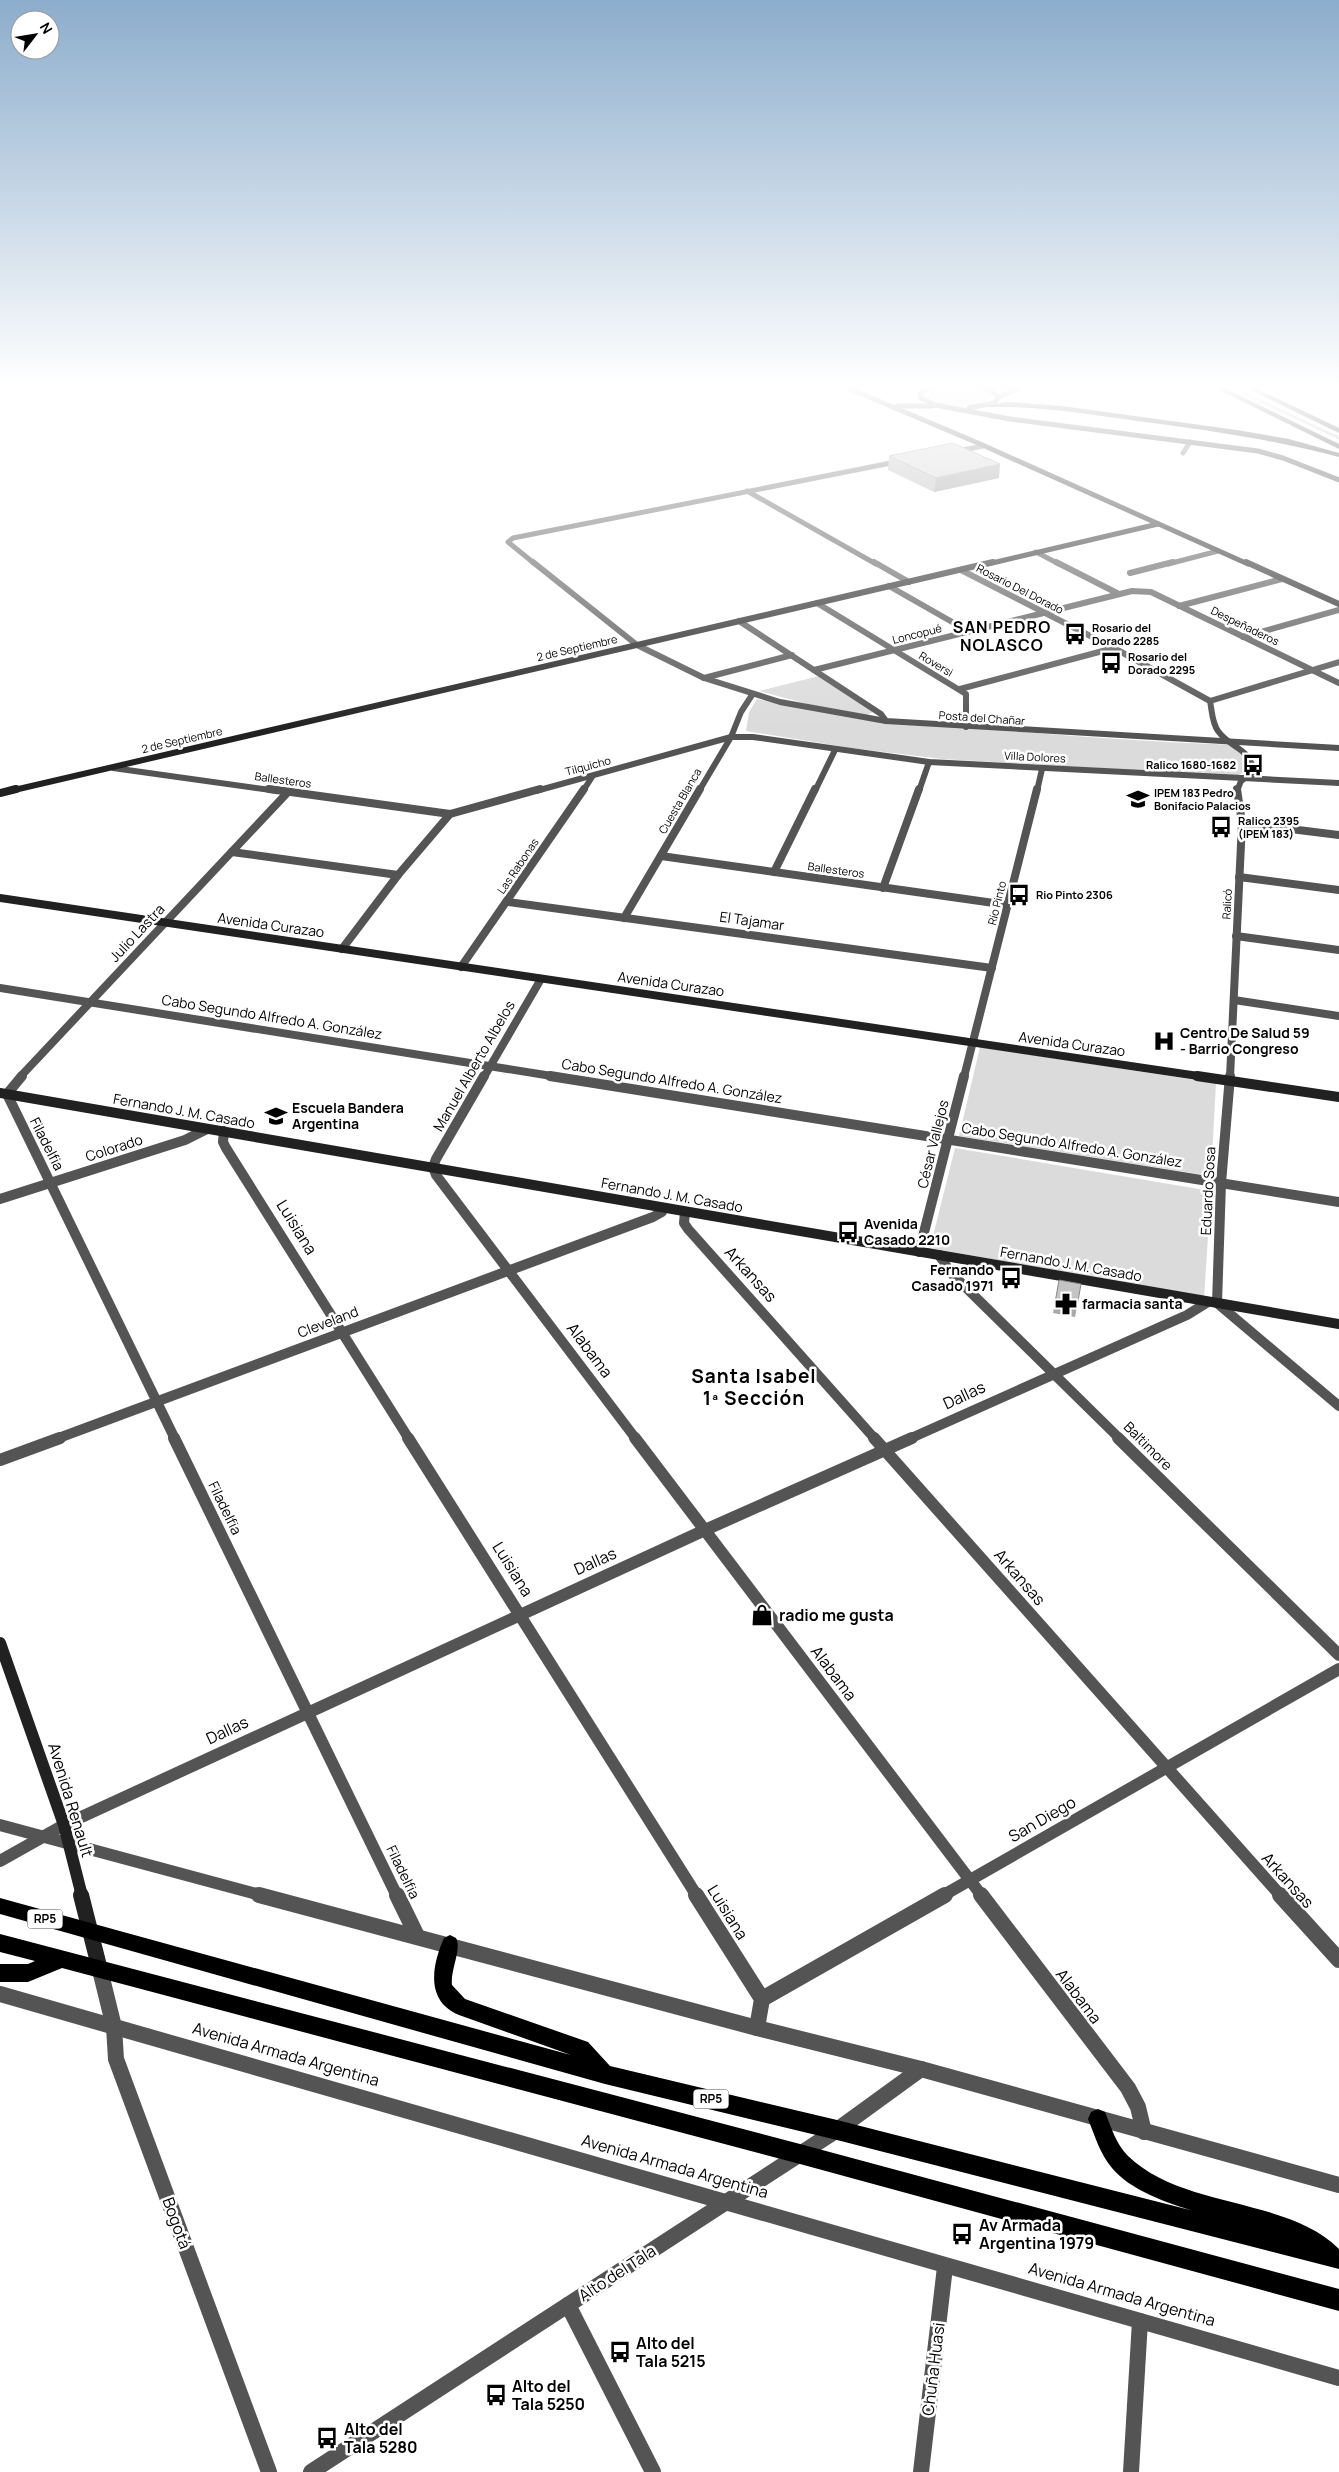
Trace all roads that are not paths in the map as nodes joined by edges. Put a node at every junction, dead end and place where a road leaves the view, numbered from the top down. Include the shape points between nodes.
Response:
1 (711, 498) edge
2 (760, 498) edge
3 (1101, 498) edge
4 (1158, 524) junction
5 (1218, 551) junction
6 (1036, 552) junction
7 (961, 570) junction
8 (1130, 573) dead end
9 (1282, 579) junction
10 (909, 582) junction
11 (889, 586) junction
12 (1142, 590) joint
13 (1119, 594) junction
14 (817, 603) junction
15 (1339, 604) edge
16 (1178, 606) junction
17 (1339, 610) edge
18 (1045, 613) junction
19 (739, 621) junction
20 (968, 631) junction
21 (1242, 637) junction
22 (637, 645) junction
23 (1114, 648) junction
24 (894, 650) junction
25 (792, 655) junction
26 (1339, 662) edge
27 (814, 670) junction
28 (1312, 670) junction
29 (704, 678) junction
30 (1339, 683) edge
31 (960, 689) junction
32 (752, 695) junction
33 (1210, 701) junction
34 (886, 721) junction
35 (966, 727) junction
36 (731, 737) junction
37 (1235, 744) junction
38 (1339, 748) edge
39 (835, 750) junction
40 (929, 762) junction
41 (113, 768) junction
42 (1042, 769) junction
43 (592, 776) junction
44 (1245, 778) junction
45 (1339, 783) edge
46 (288, 792) junction
47 (0, 793) edge
48 (450, 814) junction
49 (1242, 823) junction
50 (1339, 835) edge
51 (232, 852) junction
52 (661, 856) junction
53 (774, 872) junction
54 (398, 875) junction
55 (1240, 877) junction
56 (883, 888) junction
57 (1339, 890) edge
58 (0, 898) edge
59 (508, 902) junction
60 (1008, 905) junction
61 (624, 918) junction
62 (166, 923) junction
63 (1236, 936) junction
64 (342, 949) junction
65 (1339, 950) edge
66 (461, 967) junction
67 (992, 968) junction
68 (541, 979) junction
69 (0, 988) edge
70 (1234, 1000) junction
71 (91, 1002) junction
72 (1339, 1016) edge
73 (973, 1043) junction
74 (488, 1066) junction
75 (1230, 1081) junction
76 (3, 1094) edge
77 (1339, 1097) edge
78 (207, 1129) junction
79 (224, 1132) junction
80 (948, 1139) junction
81 (432, 1167) junction
82 (50, 1183) junction
83 (1221, 1183) junction
84 (0, 1199) edge
85 (1339, 1202) edge
86 (663, 1208) junction
87 (685, 1212) junction
88 (919, 1252) junction
89 (938, 1256) junction
90 (509, 1270) junction
91 (1213, 1302) junction
92 (1339, 1324) edge
93 (343, 1332) junction
94 (1053, 1374) junction
95 (156, 1402) junction
96 (1339, 1406) edge
97 (887, 1450) junction
98 (0, 1460) edge
99 (705, 1530) junction
100 (520, 1614) junction
101 (0, 1643) edge
102 (1339, 1655) edge
103 (1339, 1669) edge
104 (309, 1712) junction
105 (1166, 1768) junction
106 (64, 1824) junction
107 (0, 1825) edge
108 (41, 1835) junction
109 (68, 1843) junction
110 (0, 1861) edge
111 (971, 1880) junction
112 (0, 1906) edge
113 (90, 1931) junction
114 (417, 1936) junction
115 (0, 1943) edge
116 (450, 1944) junction
117 (60, 1960) junction
118 (1339, 1960) edge
119 (100, 1970) junction
120 (0, 1974) edge
121 (0, 1994) edge
122 (762, 1999) junction
123 (114, 2027) junction
124 (757, 2028) junction
125 (921, 2069) junction
126 (605, 2074) junction
127 (1098, 2119) junction
128 (837, 2130) junction
129 (1144, 2132) junction
130 (800, 2154) junction
131 (1339, 2185) edge
132 (726, 2202) junction
133 (1337, 2258) edge
134 (946, 2267) junction
135 (1339, 2300) edge
136 (568, 2304) junction
137 (1140, 2321) junction
138 (1339, 2378) edge
139 (269, 2472) edge
140 (311, 2472) edge
141 (653, 2472) edge
142 (921, 2472) edge
143 (1131, 2472) edge

1 - 22 street, Posta del Chañar via 509,540 509,544
2 - 10 street
3 - 4 street
4 - 5 street
4 - 6 street, 2 de Septiembre
5 - 8 street
5 - 9 street
6 - 7 street, 2 de Septiembre
6 - 13 street
7 - 10 street, 2 de Septiembre
7 - 18 street, Rosario Del Dorado
9 - 15 street
9 - 16 street
10 - 11 street, 2 de Septiembre
11 - 14 street, 2 de Septiembre
11 - 20 street
12 - 13 street, Loncopué
12 - 16 street, Despeñaderos
13 - 18 street, Loncopué
14 - 19 street, 2 de Septiembre
14 - 24 street, Roversi
16 - 21 street, Despeñaderos
17 - 21 street
18 - 20 street, Loncopué
18 - 23 street, Rosario Del Dorado
19 - 22 street, 2 de Septiembre
19 - 25 street
20 - 24 street, Loncopué
21 - 28 street, Despeñaderos
22 - 29 street, Posta del Chañar
22 - 41 street, 2 de Septiembre
23 - 31 street
23 - 33 street, Rosario Del Dorado
24 - 27 street, Loncopué
24 - 31 street, Roversi
25 - 27 street
25 - 29 street
26 - 28 street
27 - 34 street via 881,714
28 - 30 street, Despeñaderos
28 - 33 street
29 - 32 street, Posta del Chañar
31 - 35 street, Roversi via 966,694
32 - 34 street, Posta del Chañar
32 - 36 street, Cuesta Blanca
33 - 37 street via 1217,729
34 - 35 street, Posta del Chañar
35 - 37 street, Posta del Chañar
36 - 39 street, Villa Dolores via 753,737
36 - 43 street, Tilquicho
36 - 52 street, Cuesta Blanca
37 - 38 street, Posta del Chañar
37 - 44 street, Ralicó via 1245,751 1254,768
39 - 40 street, Villa Dolores
39 - 53 street
40 - 42 street, Villa Dolores
40 - 56 street
41 - 46 street, Ballesteros
41 - 47 street, 2 de Septiembre
42 - 44 street, Villa Dolores
42 - 60 street, Río Pinto
43 - 48 street, Tilquicho
43 - 59 street, Las Rabonas
44 - 45 street, Villa Dolores
44 - 49 street, Ralicó via 1237,789
46 - 48 street, Ballesteros
46 - 51 street, Julio Lastra
48 - 54 street
49 - 50 street
49 - 55 street, Ralicó
51 - 54 street
51 - 62 street, Julio Lastra
52 - 53 street, Ballesteros
52 - 61 street, Cuesta Blanca
53 - 56 street, Ballesteros
54 - 64 street
55 - 57 street
55 - 63 street, Ralicó
56 - 60 street, Ballesteros
58 - 62 street, Avenida Curazao
59 - 61 street, El Tajamar
59 - 66 street, Las Rabonas
60 - 67 street, Río Pinto
61 - 67 street, El Tajamar
62 - 64 street, Avenida Curazao
62 - 71 street, Julio Lastra
63 - 65 street
63 - 70 street, Ralicó
64 - 66 street, Avenida Curazao
66 - 68 street, Avenida Curazao
67 - 73 street, Río Pinto
68 - 73 street, Avenida Curazao
68 - 74 street, Manuel Alberto Albelos
69 - 71 street, Cabo Segundo Alfredo A. González
70 - 72 street
70 - 75 street, Ralicó
71 - 74 street, Cabo Segundo Alfredo A. González
71 - 76 street, Julio Lastra
73 - 75 street, Avenida Curazao
73 - 80 street, César Vallejos
74 - 80 street, Cabo Segundo Alfredo A. González
74 - 81 street, Manuel Alberto Albelos
75 - 77 street, Avenida Curazao
75 - 83 street, Eduardo Sosa
76 - 78 street, Fernando J. M. Casado
76 - 82 street, Filadelfia
78 - 79 street, Fernando J. M. Casado
78 - 82 street, Colorado via 185,1140
79 - 81 street, Fernando J. M. Casado
79 - 93 street, Luisiana via 226,1148
80 - 83 street, Cabo Segundo Alfredo A. González
80 - 88 street, César Vallejos
81 - 86 street, Fernando J. M. Casado
81 - 90 street, Alabama
82 - 84 street, Colorado
82 - 95 street, Filadelfia
83 - 85 street, Cabo Segundo Alfredo A. González
83 - 91 street, Eduardo Sosa
86 - 87 street, Fernando J. M. Casado
86 - 90 street, Cleveland via 653,1216
87 - 88 street, Fernando J. M. Casado
87 - 97 street, Arkansas via 684,1223 688,1229
88 - 89 street, Fernando J. M. Casado
89 - 91 street, Fernando J. M. Casado
89 - 94 street, Baltimore via 947,1269
90 - 93 street, Cleveland
90 - 99 street, Alabama
91 - 92 street, Fernando J. M. Casado
91 - 94 street, Dallas via 1188,1316
91 - 96 street
93 - 95 street, Cleveland
93 - 100 street, Luisiana
94 - 97 street, Dallas
94 - 102 street, Baltimore
95 - 98 street, Cleveland
95 - 104 street, Filadelfia
97 - 99 street, Dallas
97 - 105 street, Arkansas
99 - 100 street, Dallas
99 - 111 street, Alabama
100 - 104 street, Dallas
100 - 122 street, Luisiana
101 - 106 street, Avenida Renault
103 - 105 street, San Diego
104 - 106 street, Dallas
104 - 114 street, Filadelfia
105 - 111 street, San Diego
105 - 118 street, Arkansas
106 - 108 street, Dallas
106 - 109 street, Avenida Renault
107 - 108 street
108 - 109 street
108 - 110 street, Dallas
109 - 113 street, Avenida Renault
109 - 114 street
111 - 122 street, San Diego
111 - 129 street, Alabama via 1128,2088 1138,2107
112 - 113 main road, RP5
113 - 119 street, Avenida Renault
113 - 126 main road, RP5
114 - 116 street
115 - 117 main road, RP5
116 - 124 street
116 - 126 main road via 441,1976 450,1999 459,2006 580,2049
117 - 119 main road, RP5
117 - 120 main road via 28,1972
119 - 123 street, Bogotá
119 - 130 main road, RP5
121 - 123 street, Avenida Armada Argentina
122 - 124 street
123 - 132 street, Avenida Armada Argentina
123 - 139 street, Bogotá via 116,2059
124 - 125 street
125 - 127 street
125 - 128 street, Alto del Tala
126 - 128 main road, RP5
127 - 129 street
127 - 133 main road via 1109,2146 1120,2162 1141,2179 1183,2198 1299,2233
128 - 130 street, Alto del Tala
128 - 133 main road, RP5
129 - 131 street
130 - 132 street, Alto del Tala
130 - 135 main road, RP5
132 - 134 street, Avenida Armada Argentina
132 - 136 street, Alto del Tala
134 - 137 street, Avenida Armada Argentina
134 - 142 street, Chuña Huasi
136 - 140 street, Alto del Tala
136 - 141 street
137 - 138 street, Avenida Armada Argentina
137 - 143 street

